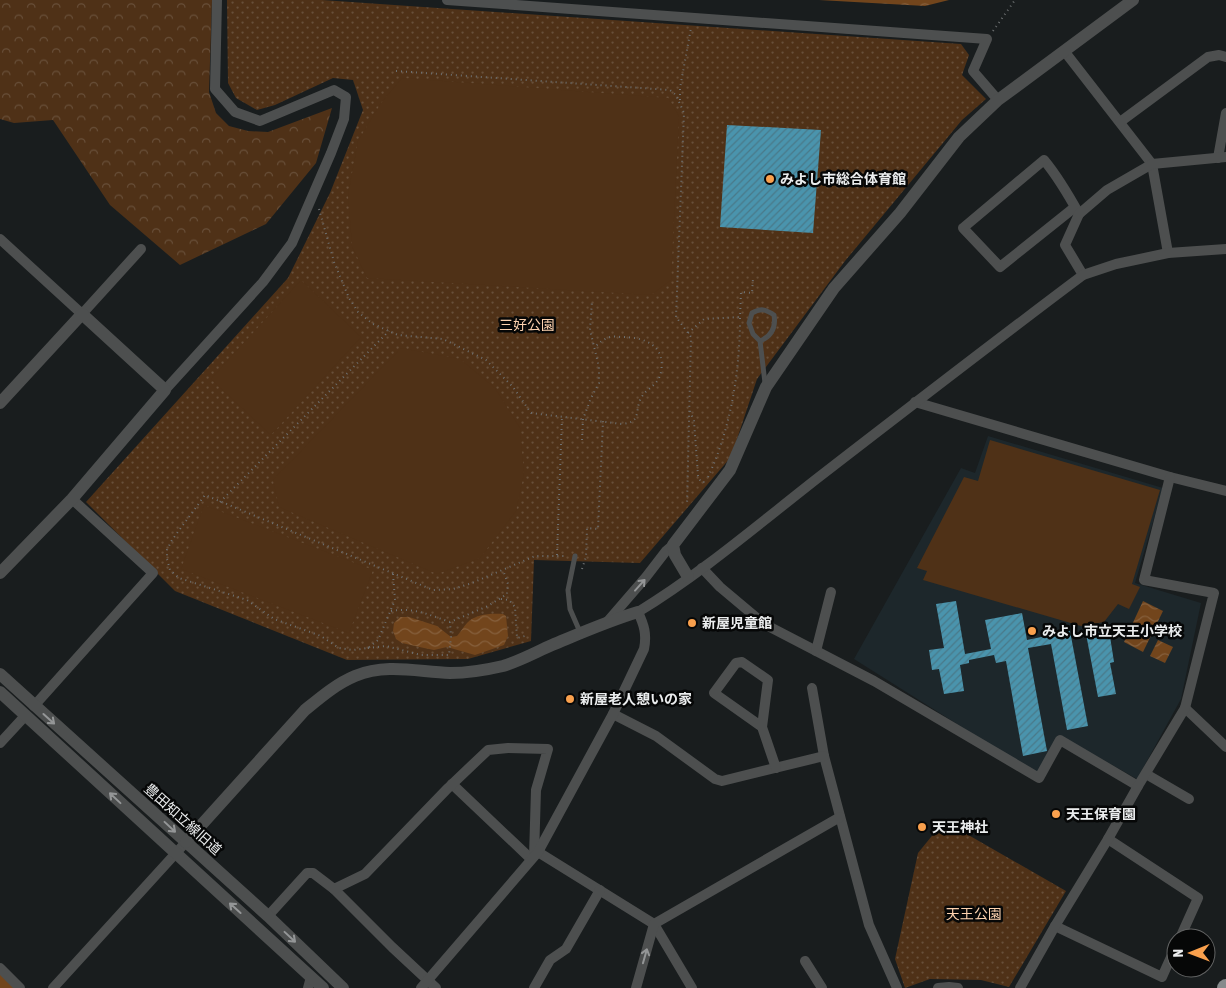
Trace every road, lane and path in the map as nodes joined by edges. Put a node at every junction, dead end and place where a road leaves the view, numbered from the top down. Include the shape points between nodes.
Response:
1 (217, 0) edge
2 (448, 0) edge
3 (1015, 0) edge
4 (1134, 0) edge
5 (693, 18) junction
6 (987, 39) junction
7 (1064, 52) junction
8 (1226, 57) edge
9 (396, 71) dead end
10 (998, 100) junction
11 (680, 102) junction
12 (1226, 113) edge
13 (1120, 122) junction
14 (1222, 158) edge
15 (1152, 164) junction
16 (314, 192) junction
17 (1077, 211) junction
18 (0, 239) edge
19 (141, 249) dead end
20 (1226, 249) edge
21 (1168, 253) junction
22 (1083, 274) junction
23 (753, 279) dead end
24 (592, 301) dead end
25 (82, 314) junction
26 (740, 317) junction
27 (390, 331) junction
28 (688, 333) junction
29 (760, 341) junction
30 (594, 348) junction
31 (766, 388) junction
32 (164, 390) junction
33 (915, 402) junction
34 (0, 403) edge
35 (688, 409) junction
36 (562, 417) junction
37 (583, 419) junction
38 (603, 421) junction
39 (582, 440) dead end
40 (1170, 477) junction
41 (1226, 491) edge
42 (72, 499) junction
43 (220, 502) junction
44 (687, 528) junction
45 (673, 545) junction
46 (557, 555) junction
47 (576, 556) junction
48 (586, 557) junction
49 (702, 568) junction
50 (502, 570) junction
51 (582, 570) dead end
52 (0, 573) edge
53 (393, 574) junction
54 (688, 577) junction
55 (831, 592) dead end
56 (501, 599) junction
57 (391, 612) junction
58 (638, 612) junction
59 (608, 621) junction
60 (450, 622) junction
61 (580, 633) junction
62 (525, 636) dead end
63 (368, 648) junction
64 (816, 651) junction
65 (0, 674) edge
66 (812, 688) dead end
67 (0, 692) edge
68 (34, 706) junction
69 (1185, 708) junction
70 (613, 714) junction
71 (25, 716) junction
72 (762, 727) junction
73 (0, 742) edge
74 (1226, 747) edge
75 (824, 756) junction
76 (776, 768) junction
77 (1146, 774) junction
78 (452, 784) junction
79 (1138, 786) junction
80 (1189, 799) dead end
81 (840, 817) junction
82 (1108, 839) junction
83 (186, 842) junction
84 (176, 854) junction
85 (534, 856) junction
86 (334, 889) junction
87 (600, 890) junction
88 (268, 916) junction
89 (654, 924) junction
90 (1055, 926) junction
91 (1184, 928) edge
92 (805, 961) dead end
93 (0, 968) edge
94 (1166, 968) edge
95 (309, 983) edge
96 (424, 984) edge
97 (20, 988) edge
98 (53, 988) edge
99 (322, 988) edge
100 (343, 988) edge
101 (436, 988) edge
102 (534, 988) edge
103 (636, 988) edge
104 (692, 988) edge
105 (822, 988) edge
106 (897, 988) edge
107 (938, 988) edge
108 (958, 988) edge
109 (1020, 988) edge

1 - 16 street via 214,89 234,112 260,121 334,90 346,98 344,119
2 - 5 street
3 - 6 path
4 - 7 street
5 - 6 street
5 - 11 path
6 - 10 street via 973,71
7 - 10 street
7 - 13 street
8 - 13 street via 1208,57
9 - 11 path via 670,90
10 - 31 street via 959,137 900,213 834,288
11 - 28 path via 684,113 676,316
12 - 14 street
13 - 15 street
14 - 15 street
15 - 17 street
15 - 21 street
16 - 27 path via 334,262 349,298 358,312 373,324
16 - 32 street via 292,243 279,262
17 - 17 street via 1060,179 1044,160 962,228 1000,267
17 - 22 street via 1065,245
18 - 25 street
19 - 25 street
20 - 21 street
21 - 22 street
22 - 33 street
23 - 26 path via 752,293 741,292
24 - 30 path via 590,330
25 - 32 street
25 - 34 street
26 - 28 path via 704,320
26 - 35 path via 738,366 731,407 717,457 706,482 701,482 698,476 694,421
27 - 36 path via 398,335 443,340 473,353 499,371 531,413
27 - 43 path
28 - 35 path via 692,337
29 - 29 lane via 753,334 750,323 752,313 760,309 774,315 776,323 768,337
29 - 31 lane
30 - 37 path via 599,383
30 - 38 path via 610,337 632,337 651,343 662,358 658,380 640,399 637,418 630,423
31 - 44 street via 730,470
32 - 42 street
33 - 40 street
33 - 49 street
35 - 44 path
36 - 37 path
36 - 46 path
37 - 38 path
37 - 39 path
38 - 48 path via 598,529 587,528
40 - 41 street
40 - 69 street via 1144,580 1214,594
42 - 52 street
42 - 68 street via 153,573
43 - 53 path
43 - 63 path via 205,496 177,533 166,550 170,570 179,578 247,600 274,619 321,636 339,648
44 - 45 street
45 - 54 street
59 -> 45 street
46 - 47 path
46 - 50 path via 535,556
47 - 48 path
47 - 61 lane via 568,590 570,609
48 - 51 path
49 - 54 street
49 - 64 street via 764,624
50 - 53 path via 453,589 433,590
50 - 56 path via 508,584 507,594
53 - 57 path via 395,600
54 - 58 street
55 - 64 street
56 - 60 path
56 - 62 path via 509,600 515,607 517,638
57 - 60 path via 404,609 420,611
57 - 63 path via 378,640
58 - 59 street
58 - 70 street via 645,629 644,649
59 - 61 street
60 - 63 path via 449,655 421,655 386,646
61 - 83 street via 497,667 449,673 386,669 343,682 305,710
64 - 79 street via 874,681 1039,778 1060,740
65 - 68 street, 豊田知立線旧道
66 - 75 street
67 - 71 street
68 -> 83 street, 豊田知立線旧道
69 - 74 street
69 - 77 street
70 - 76 street via 656,736 715,779 722,781
70 - 85 street
71 - 73 street
84 -> 71 street
72 - 72 street via 768,680 742,662 736,664 714,694
72 - 76 street
75 - 76 street
75 - 81 street
77 - 79 street
77 - 80 street
78 - 85 street
78 - 85 street via 488,750 548,750 536,790
78 - 86 street via 364,874
79 - 82 street
81 - 89 street
81 - 106 street via 869,925
82 - 90 street
82 - 91 street via 1198,898
83 - 84 street
83 - 88 street, 豊田知立線旧道
95 -> 84 street
84 - 98 street
85 - 87 street
85 - 96 street
86 - 88 street via 313,873 308,873
86 - 96 street
87 - 89 street
87 - 102 street via 566,949 550,960
88 -> 100 street, 豊田知立線旧道
103 -> 89 street
89 - 104 street
90 - 94 street via 1162,977
90 - 109 street
92 - 105 street
93 - 97 street
95 - 99 street
96 - 101 street
107 - 108 street

